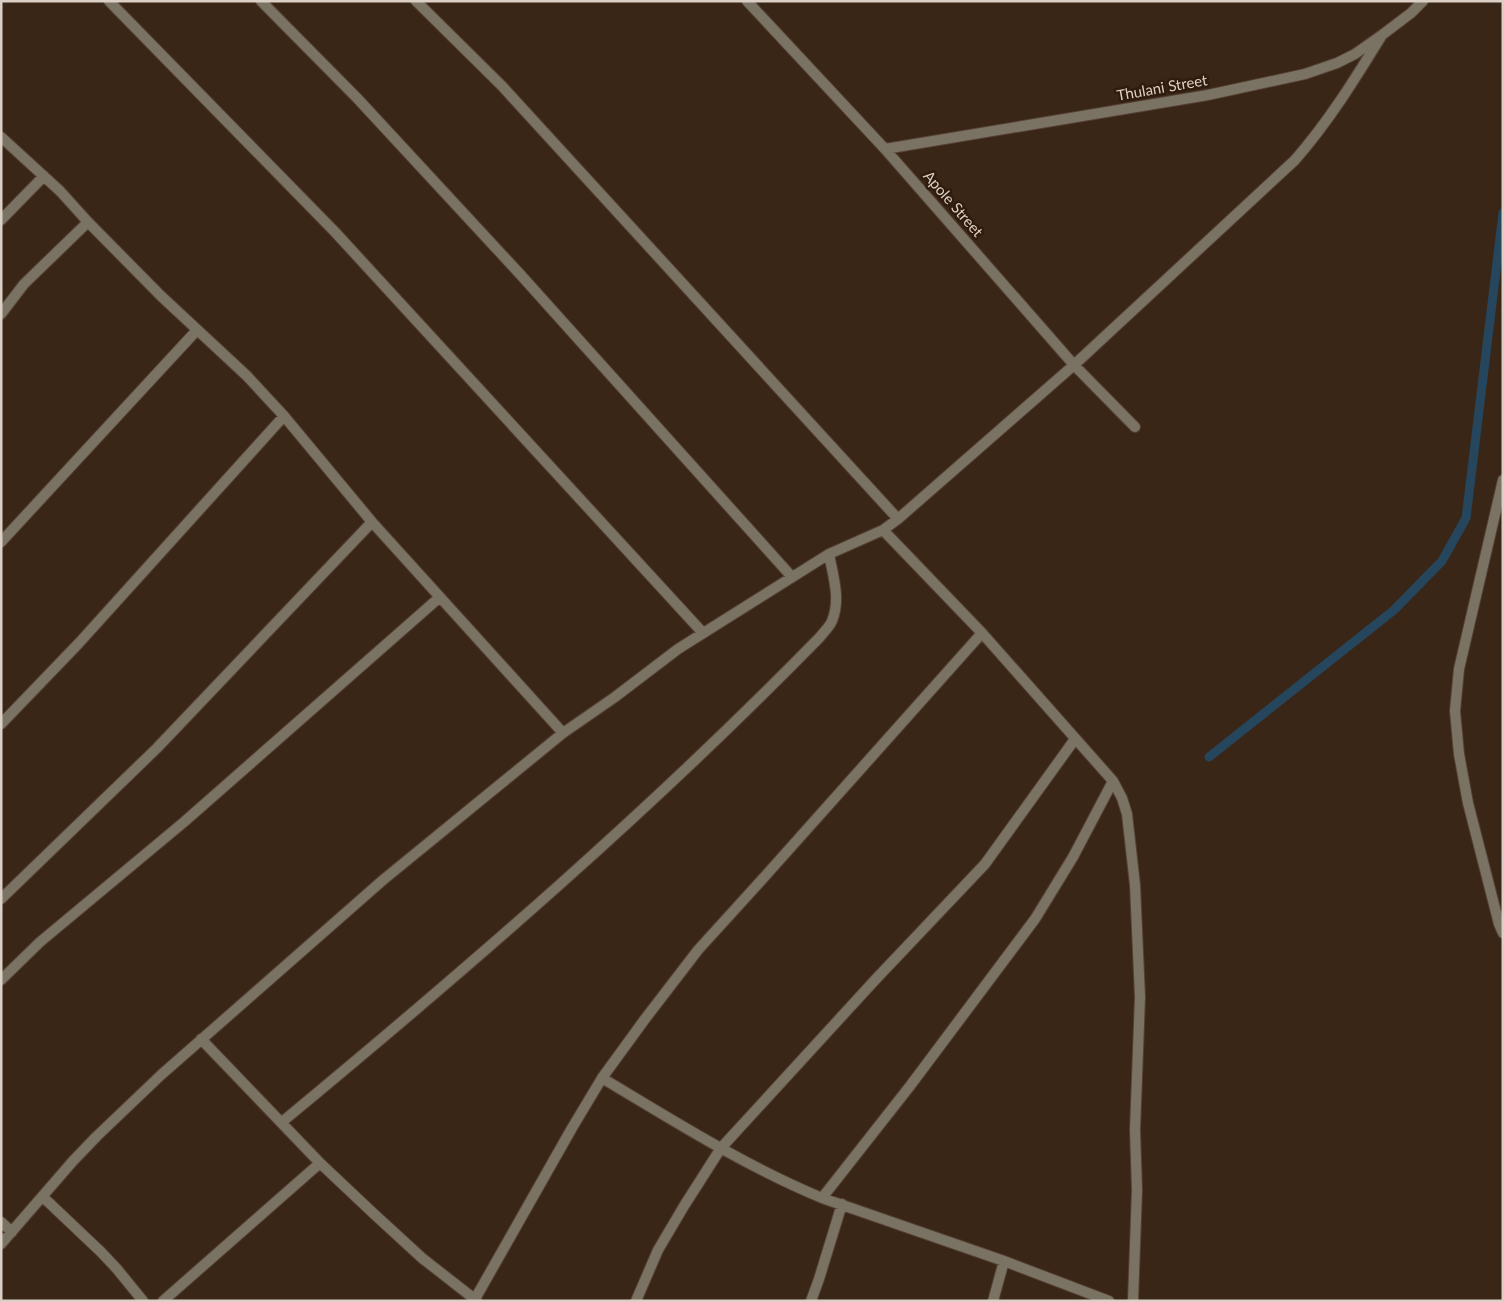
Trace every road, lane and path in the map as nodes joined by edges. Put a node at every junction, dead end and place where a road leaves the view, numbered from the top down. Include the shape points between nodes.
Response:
1 (109, 1) edge
2 (261, 1) edge
3 (416, 1) edge
4 (747, 1) edge
5 (1423, 1) edge
6 (1382, 35) junction
7 (1, 137) edge
8 (885, 150) junction
9 (44, 176) junction
10 (1, 220) edge
11 (88, 222) junction
12 (1, 314) edge
13 (197, 330) junction
14 (1074, 365) junction
15 (284, 416) junction
16 (1135, 427) dead end
17 (1503, 480) edge
18 (898, 519) junction
19 (372, 522) junction
20 (883, 530) junction
21 (1, 542) edge
22 (829, 554) junction
23 (792, 577) junction
24 (440, 597) junction
25 (982, 632) junction
26 (703, 633) junction
27 (1, 724) edge
28 (563, 732) junction
29 (1075, 739) junction
30 (1113, 782) junction
31 (1, 899) edge
32 (1503, 933) edge
33 (1, 980) edge
34 (201, 1039) junction
35 (602, 1078) junction
36 (282, 1122) junction
37 (721, 1148) junction
38 (320, 1163) junction
39 (43, 1197) junction
40 (822, 1198) junction
41 (842, 1204) junction
42 (1, 1222) edge
43 (12, 1232) junction
44 (1, 1244) edge
45 (1004, 1261) junction
46 (476, 1300) edge
47 (143, 1301) edge
48 (163, 1301) edge
49 (636, 1301) edge
50 (811, 1301) edge
51 (992, 1301) edge
52 (1109, 1301) edge
53 (1133, 1301) edge

1 - 26 street via 334,232
2 - 23 street via 519,273
3 - 18 street via 502,86
4 - 8 street, Apole Street
5 - 6 street, Thulani Street
6 - 8 street, Thulani Street via 1337,63 1305,74 1208,95
6 - 14 street via 1338,107 1295,160
7 - 9 street
8 - 14 street, Apole Street
9 - 10 street
9 - 11 street
11 - 12 street via 24,284
11 - 13 street
13 - 15 street
13 - 21 street
14 - 16 street, Apole Street
14 - 18 street
15 - 19 street
15 - 27 street via 79,643
17 - 32 street via 1459,670 1455,710 1468,803
18 - 20 street
19 - 24 street
19 - 31 street via 156,748
20 - 22 street
20 - 25 street
22 - 23 street
22 - 36 street via 836,604 832,621 820,637 621,831 470,965
23 - 26 street
24 - 28 street
24 - 33 street via 184,822 40,942
25 - 29 street
25 - 35 street via 698,950
26 - 28 street
28 - 34 street via 383,880
29 - 30 street
29 - 37 street via 985,864
30 - 40 street via 1035,919
30 - 53 street via 1122,798 1128,823 1135,885 1140,997
34 - 36 street
34 - 39 street via 97,1136
35 - 37 street
35 - 46 street
36 - 38 street
37 - 40 street via 771,1176
37 - 49 street via 658,1250
38 - 46 street via 422,1258
38 - 48 street
39 - 43 street
39 - 47 street via 106,1257
40 - 41 street
41 - 45 street
41 - 50 street
42 - 43 street
43 - 44 street
45 - 51 street
45 - 52 street

